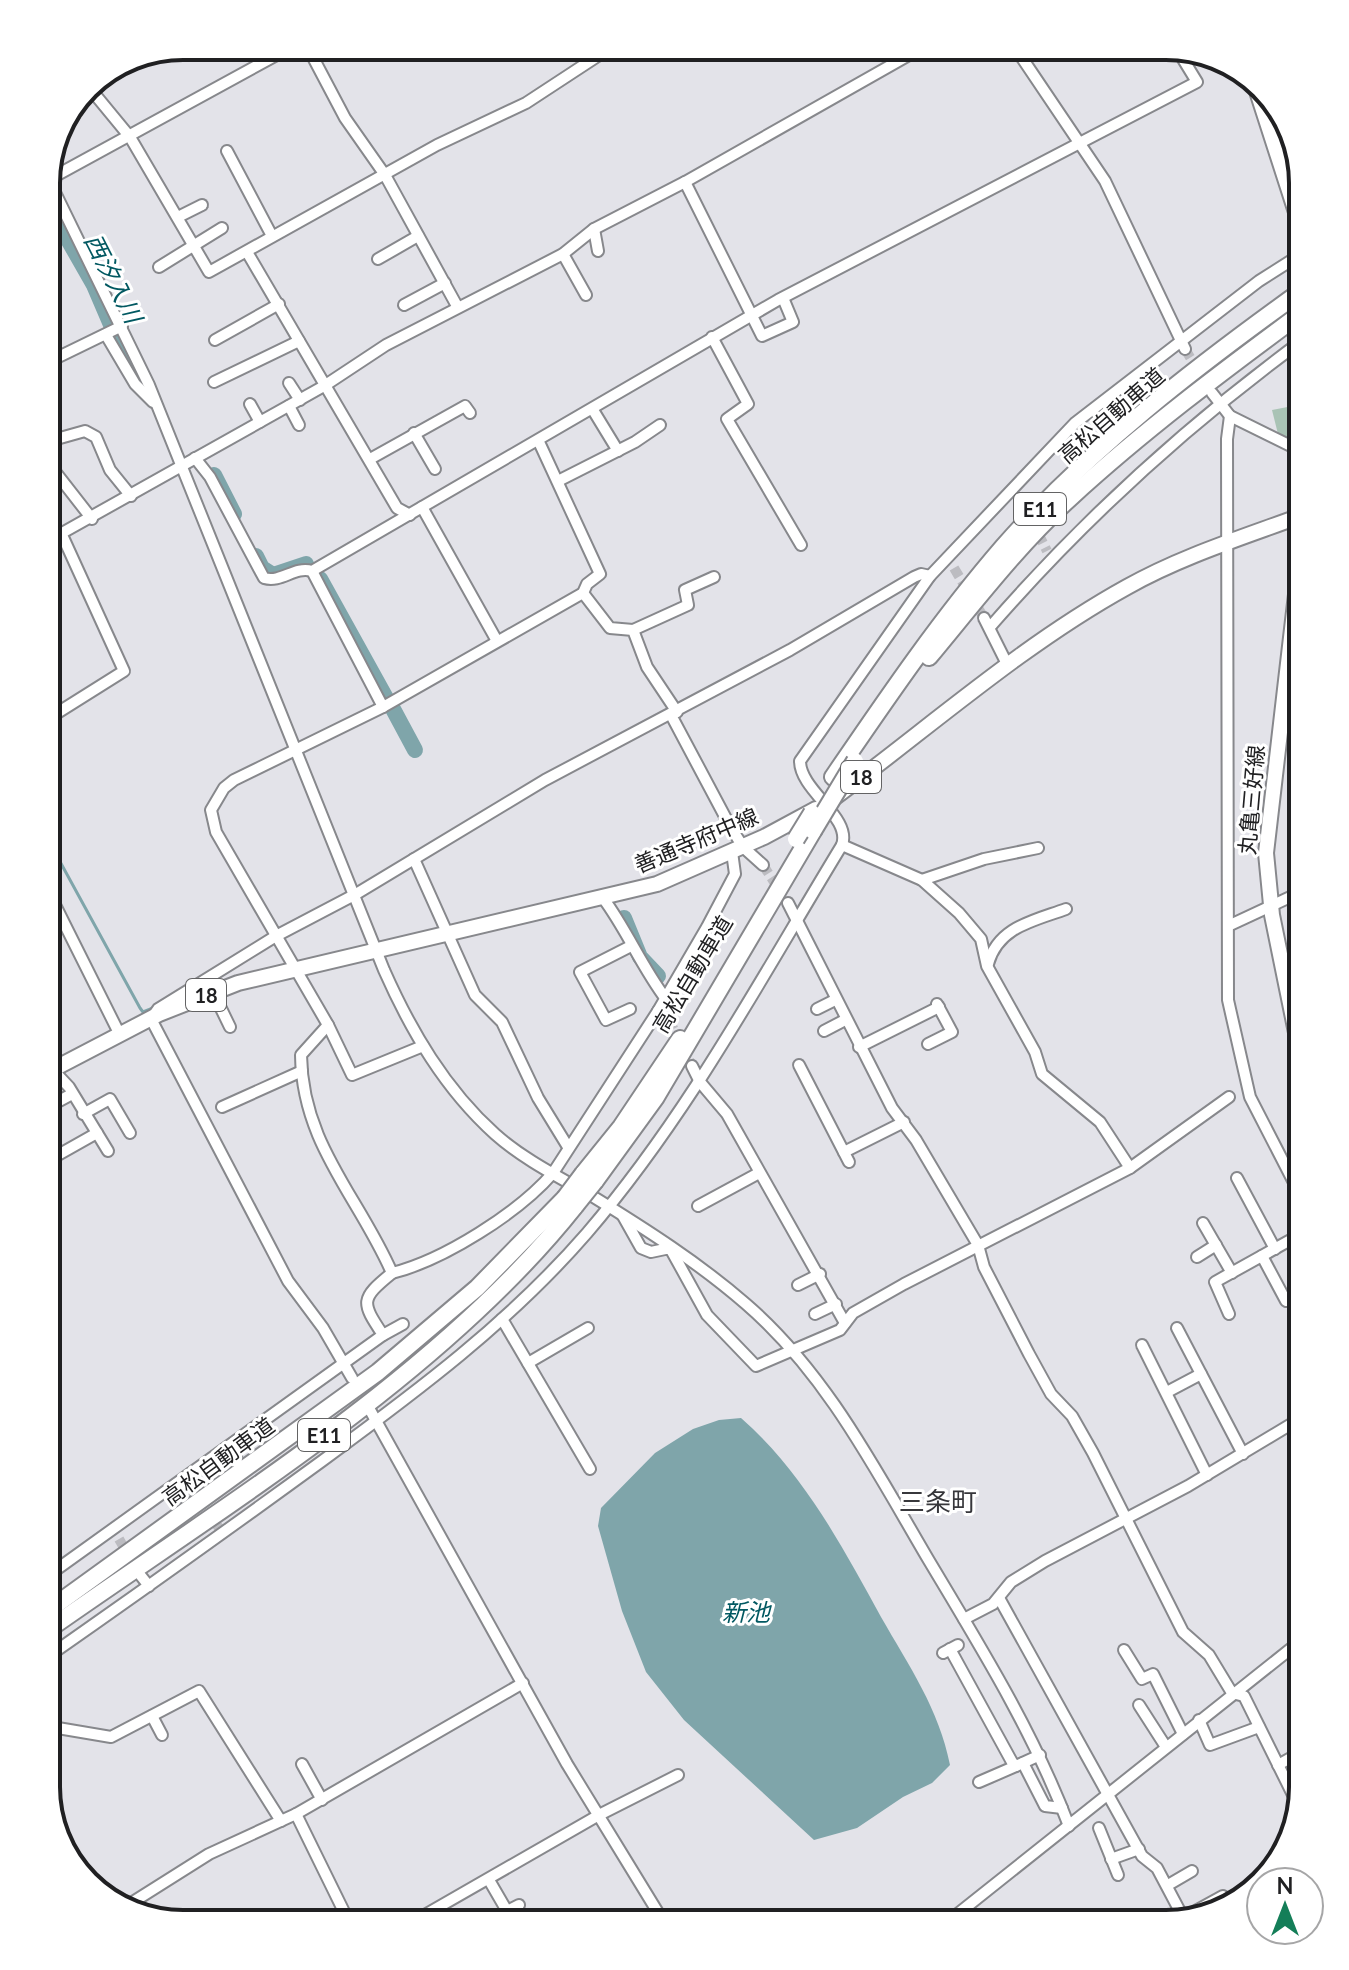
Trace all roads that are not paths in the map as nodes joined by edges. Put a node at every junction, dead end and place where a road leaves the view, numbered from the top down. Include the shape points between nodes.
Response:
1 (268, 60) edge
2 (314, 60) edge
3 (592, 60) edge
4 (900, 60) edge
5 (1023, 60) edge
6 (1184, 61) edge
7 (96, 96) edge
8 (1262, 105) edge
9 (130, 137) junction
10 (1079, 146) junction
11 (227, 151) dead end
12 (61, 171) edge
13 (385, 175) junction
14 (685, 182) junction
15 (1289, 191) edge
16 (202, 205) dead end
17 (60, 216) edge
18 (180, 216) junction
19 (222, 228) dead end
20 (594, 229) junction
21 (272, 236) junction
22 (418, 236) junction
23 (194, 243) junction
24 (598, 251) dead end
25 (247, 252) junction
26 (563, 254) junction
27 (378, 259) dead end
28 (1289, 262) edge
29 (159, 267) dead end
30 (445, 283) junction
31 (586, 295) dead end
32 (783, 298) junction
33 (1289, 301) edge
34 (279, 304) junction
35 (404, 305) dead end
36 (457, 306) junction
37 (752, 315) junction
38 (1289, 323) edge
39 (114, 331) junction
40 (712, 337) junction
41 (215, 340) dead end
42 (299, 341) junction
43 (1183, 345) junction
44 (1289, 351) edge
45 (60, 356) edge
46 (214, 382) dead end
47 (289, 383) dead end
48 (324, 386) junction
49 (1212, 393) tunnel mouth
50 (295, 403) junction
51 (250, 404) dead end
52 (1219, 404) junction
53 (157, 407) junction
54 (593, 410) junction
55 (470, 413) dead end
56 (1230, 416) junction
57 (260, 422) junction
58 (299, 425) dead end
59 (660, 425) dead end
60 (414, 433) junction
61 (60, 438) dead end
62 (539, 442) junction
63 (1289, 445) edge
64 (618, 451) junction
65 (195, 458) junction
66 (370, 459) junction
67 (181, 466) junction
68 (435, 468) dead end
69 (60, 478) edge
70 (558, 481) junction
71 (131, 496) junction
72 (422, 507) junction
73 (410, 515) junction
74 (92, 519) junction
75 (1289, 520) edge
76 (62, 535) joint
77 (1227, 542) junction
78 (801, 545) dead end
79 (947, 557) junction
80 (954, 568) tunnel mouth
81 (312, 571) junction
82 (930, 576) junction
83 (714, 577) dead end
84 (583, 593) junction
85 (633, 630) junction
86 (497, 641) junction
87 (1289, 649) edge
88 (1008, 666) junction
89 (383, 707) junction
90 (60, 710) edge
91 (674, 714) junction
92 (298, 751) junction
93 (824, 804) junction
94 (842, 845) junction
95 (1038, 848) dead end
96 (738, 849) junction
97 (414, 859) junction
98 (763, 865) tunnel mouth
99 (922, 880) junction
100 (356, 894) junction
101 (1289, 897) edge
102 (603, 898) junction
103 (788, 903) tunnel mouth
104 (1270, 905) junction
105 (1066, 909) dead end
106 (799, 919) junction
107 (60, 921) edge
108 (1228, 926) junction
109 (445, 933) junction
110 (276, 936) junction
111 (631, 946) junction
112 (377, 948) junction
113 (987, 966) junction
114 (295, 967) junction
115 (213, 992) junction
116 (1289, 998) edge
117 (666, 999) junction
118 (835, 1000) junction
119 (630, 1009) dead end
120 (817, 1009) dead end
121 (658, 1011) junction
122 (151, 1019) junction
123 (669, 1020) tunnel mouth
124 (845, 1020) junction
125 (328, 1025) junction
126 (230, 1027) dead end
127 (824, 1031) dead end
128 (120, 1035) junction
129 (928, 1044) dead end
130 (423, 1046) junction
131 (859, 1047) junction
132 (60, 1065) edge
133 (799, 1065) dead end
134 (692, 1066) tunnel mouth
135 (302, 1071) junction
136 (60, 1082) edge
137 (700, 1082) junction
138 (72, 1094) junction
139 (1229, 1097) dead end
140 (60, 1100) edge
141 (222, 1107) dead end
142 (83, 1114) junction
143 (904, 1122) junction
144 (97, 1133) junction
145 (130, 1133) dead end
146 (568, 1147) junction
147 (108, 1151) dead end
148 (844, 1152) junction
149 (60, 1154) edge
150 (849, 1162) dead end
151 (1130, 1168) junction
152 (553, 1173) junction
153 (759, 1173) junction
154 (1289, 1174) edge
155 (589, 1178) junction
156 (1237, 1178) dead end
157 (570, 1202) junction
158 (607, 1206) junction
159 (698, 1206) dead end
160 (623, 1216) junction
161 (1203, 1223) dead end
162 (1289, 1241) edge
163 (978, 1245) junction
164 (1216, 1245) junction
165 (670, 1248) junction
166 (1275, 1249) junction
167 (1262, 1256) junction
168 (1197, 1257) dead end
169 (392, 1273) junction
170 (1232, 1273) junction
171 (820, 1274) junction
172 (798, 1285) dead end
173 (1286, 1301) dead end
174 (836, 1304) junction
175 (815, 1314) dead end
176 (1229, 1314) dead end
177 (502, 1319) junction
178 (845, 1323) junction
179 (403, 1324) dead end
180 (588, 1328) dead end
181 (1177, 1328) dead end
182 (383, 1335) junction
183 (1142, 1345) dead end
184 (792, 1350) junction
185 (342, 1362) junction
186 (528, 1363) junction
187 (1201, 1374) junction
188 (352, 1378) dead end
189 (1167, 1392) junction
190 (370, 1410) dead end
191 (377, 1422) junction
192 (1289, 1426) edge
193 (234, 1443) junction
194 (1243, 1454) junction
195 (237, 1462) dead end
196 (590, 1469) dead end
197 (1207, 1475) junction
198 (245, 1500) dead end
199 (253, 1512) junction
200 (1127, 1519) junction
201 (60, 1569) edge
202 (141, 1576) dead end
203 (149, 1586) junction
204 (999, 1598) junction
205 (60, 1602) edge
206 (964, 1619) junction
207 (60, 1621) edge
208 (60, 1648) edge
209 (950, 1649) dead end
210 (1124, 1650) dead end
211 (1289, 1650) edge
212 (523, 1683) junction
213 (1232, 1693) junction
214 (1139, 1705) dead end
215 (152, 1716) junction
216 (1199, 1720) junction
217 (1259, 1727) junction
218 (60, 1728) edge
219 (1183, 1734) junction
220 (162, 1735) dead end
221 (1166, 1747) junction
222 (1040, 1755) junction
223 (1289, 1759) edge
224 (302, 1764) dead end
225 (1020, 1765) junction
226 (1278, 1765) junction
227 (678, 1775) dead end
228 (979, 1782) dead end
229 (1289, 1787) edge
230 (1108, 1794) junction
231 (322, 1800) junction
232 (1062, 1808) junction
233 (296, 1814) junction
234 (599, 1815) junction
235 (281, 1821) junction
236 (1069, 1826) junction
237 (1099, 1828) dead end
238 (1139, 1849) junction
239 (1111, 1859) junction
240 (1192, 1871) dead end
241 (1118, 1875) dead end
242 (489, 1880) junction
243 (1168, 1885) junction
244 (1223, 1896) dead end
245 (136, 1900) edge
246 (1212, 1901) edge
247 (519, 1905) dead end
248 (1179, 1909) edge
249 (343, 1910) edge
250 (434, 1910) edge
251 (506, 1910) edge
252 (509, 1910) edge
253 (657, 1910) edge
254 (963, 1910) edge

1 - 9 street
2 - 13 street via 345,118
3 - 13 street via 526,103
4 - 14 street
5 - 10 street
6 - 10 street via 1197,82
7 - 9 street
8 - 15 main road
9 - 12 street
9 - 18 street
10 - 32 street via 1021,171
10 - 43 street via 1105,181
11 - 21 street via 238,182
13 - 21 street
13 - 22 street
14 - 20 street
14 - 37 street
16 - 18 street
17 - 39 street
18 - 23 street
19 - 23 street
20 - 24 street
20 - 26 street
21 - 25 street
22 - 27 street
22 - 30 street
23 - 25 street via 209,272
23 - 29 street
25 - 34 street
26 - 31 street
26 - 36 street
28 - 43 street
30 - 35 street
30 - 36 street
32 - 37 street
32 - 37 street via 793,322 762,336
33 - 155 highway, 高松自動車道 / E11, bridge via 1134,419 1004,547 910,663 833,777 690,1023
34 - 41 street
34 - 42 street
36 - 48 street
37 - 40 street
38 - 155 highway, 高松自動車道 / E11, bridge via 1205,385 1069,499 918,670 855,761 656,1097
39 - 45 street
39 - 53 street
39 - 53 street via 135,384
40 - 54 street
40 - 78 street via 748,404 727,419
42 - 46 street
42 - 48 street
43 - 79 street via 1075,423
44 - 52 street
47 - 50 street
48 - 50 street
48 - 66 street
49 - 52 street
50 - 57 street
50 - 58 street
51 - 57 street
52 - 56 street
52 - 88 street via 1049,554 987,622
53 - 67 street
54 - 62 street
54 - 64 street
55 - 60 street via 465,406
56 - 63 street
56 - 77 street
57 - 65 street
59 - 64 street
60 - 66 street
60 - 68 street
61 - 71 street via 85,431 96,437 110,470
62 - 70 street
62 - 72 street
64 - 70 street
65 - 67 street
65 - 81 street via 264,578
66 - 73 street via 397,508
67 - 71 street
67 - 92 street
69 - 74 street
70 - 84 street via 600,574
71 - 74 street
72 - 73 street
72 - 86 street
73 - 81 street
74 - 76 street
75 - 77 main road, 善通寺府中線 / 18
76 - 90 street via 124,671
77 - 88 main road, 善通寺府中線 / 18 via 1129,586
77 - 108 street
79 - 80 street
79 - 82 street
81 - 89 street
82 - 91 street via 914,577
82 - 93 street via 800,761 803,777
83 - 85 street via 685,590 688,605
84 - 85 street via 610,628
84 - 86 street
85 - 91 street
86 - 89 street
87 - 104 main road, 丸亀三好線 via 1267,830
88 - 93 main road, 善通寺府中線 / 18
89 - 92 street
91 - 96 street
91 - 97 street via 545,780
92 - 100 street
92 - 110 street via 234,780 211,810 216,832
93 - 94 street via 842,828
93 - 96 main road, 善通寺府中線 / 18
94 - 99 street
94 - 106 street
95 - 99 street
96 - 98 street
96 - 102 main road, 善通寺府中線 / 18 via 657,884
96 - 117 street via 735,874
97 - 100 street
97 - 109 street
99 - 113 street via 981,939
100 - 110 street
100 - 112 street
101 - 104 street
102 - 109 main road, 善通寺府中線 / 18
102 - 111 street
103 - 106 street
104 - 108 street
104 - 116 main road, 丸亀三好線
105 - 113 street via 1013,929 992,949
106 - 118 street
106 - 137 street
107 - 128 street
108 - 154 street via 1228,1000 1243,1076
109 - 112 main road, 善通寺府中線 / 18
109 - 146 street via 475,995 502,1022
110 - 114 street
110 - 122 street via 158,1009
111 - 117 street
111 - 119 street via 580,972 606,1020
112 - 114 main road, 善通寺府中線 / 18
112 - 130 street
113 - 151 street via 1042,1074 1100,1122
114 - 115 main road, 善通寺府中線 / 18
114 - 125 street
115 - 122 main road, 善通寺府中線 / 18
115 - 126 street
117 - 121 street
118 - 120 street
118 - 124 street
121 - 123 street
121 - 146 street
122 - 128 main road, 善通寺府中線 / 18
122 - 185 street via 288,1281
124 - 127 street
124 - 131 street
125 - 130 street via 352,1075
125 - 135 street via 301,1055
128 - 132 main road, 善通寺府中線 / 18
129 - 131 street via 952,1032 938,1004
130 - 152 street via 495,1134
131 - 143 street
133 - 148 street
134 - 137 street
135 - 141 street
135 - 169 street via 317,1139
136 - 138 street
137 - 153 street via 727,1114
137 - 158 street
138 - 140 street
138 - 142 street
139 - 151 street
142 - 144 street
142 - 145 street via 110,1099
143 - 148 street
143 - 163 street
144 - 147 street
144 - 149 street
146 - 152 street
148 - 150 street
151 - 163 street
152 - 158 street
152 - 169 street via 482,1229
153 - 159 street
153 - 171 street
155 - 157 highway, 高松自動車道 / E11, bridge
156 - 166 street via 1255,1203
157 - 205 highway, 高松自動車道 / E11 via 378,1372
157 - 207 highway, 高松自動車道 / E11 via 487,1300 382,1392
158 - 160 street
158 - 177 street
160 - 165 street
160 - 165 street via 641,1248
161 - 164 street
162 - 166 street
163 - 178 street via 853,1313
163 - 200 street via 1029,1354 1051,1394 1072,1416
164 - 168 street
164 - 170 street
165 - 184 street via 746,1304
165 - 184 street via 707,1315 756,1366
166 - 167 street
167 - 170 street
167 - 173 street
169 - 182 street via 367,1297 366,1305
170 - 176 street via 1215,1282
171 - 172 street
171 - 174 street
174 - 175 street
174 - 178 street
177 - 186 street
177 - 191 street
178 - 184 street
179 - 182 street
180 - 186 street
181 - 187 street
182 - 185 street
183 - 189 street via 1155,1379
184 - 206 street via 851,1429
185 - 188 street
185 - 193 street
186 - 196 street
187 - 189 street
187 - 194 street
189 - 197 street
190 - 191 street
191 - 199 street
191 - 212 street
192 - 194 street
193 - 195 street
193 - 201 street via 116,1536
194 - 197 street
197 - 200 street
198 - 199 street
199 - 203 street
200 - 204 street via 1011,1582
200 - 213 street via 1183,1632 1209,1655
202 - 203 street
203 - 208 street
204 - 206 street
204 - 230 street
206 - 222 street
209 - 225 street
210 - 219 street via 1142,1679 1153,1674
211 - 213 street
212 - 231 street
212 - 234 street
213 - 216 street
213 - 217 street via 1244,1696
214 - 221 street
215 - 218 street via 111,1737
215 - 220 street
215 - 235 street via 199,1691
216 - 217 street via 1210,1745
216 - 219 street
217 - 226 street
219 - 221 street
221 - 230 street
222 - 225 street
222 - 232 street
223 - 226 street
224 - 231 street
225 - 228 street
225 - 232 street via 1045,1806
226 - 229 street
227 - 234 street
230 - 236 street
230 - 238 street
231 - 233 street
232 - 236 street
233 - 235 street
233 - 249 street
234 - 242 street
234 - 253 street
235 - 245 street via 209,1854
236 - 254 street
237 - 239 street
238 - 239 street
238 - 243 street
239 - 241 street
240 - 243 street
242 - 250 street
242 - 251 street
243 - 248 street
244 - 246 street
247 - 252 street

